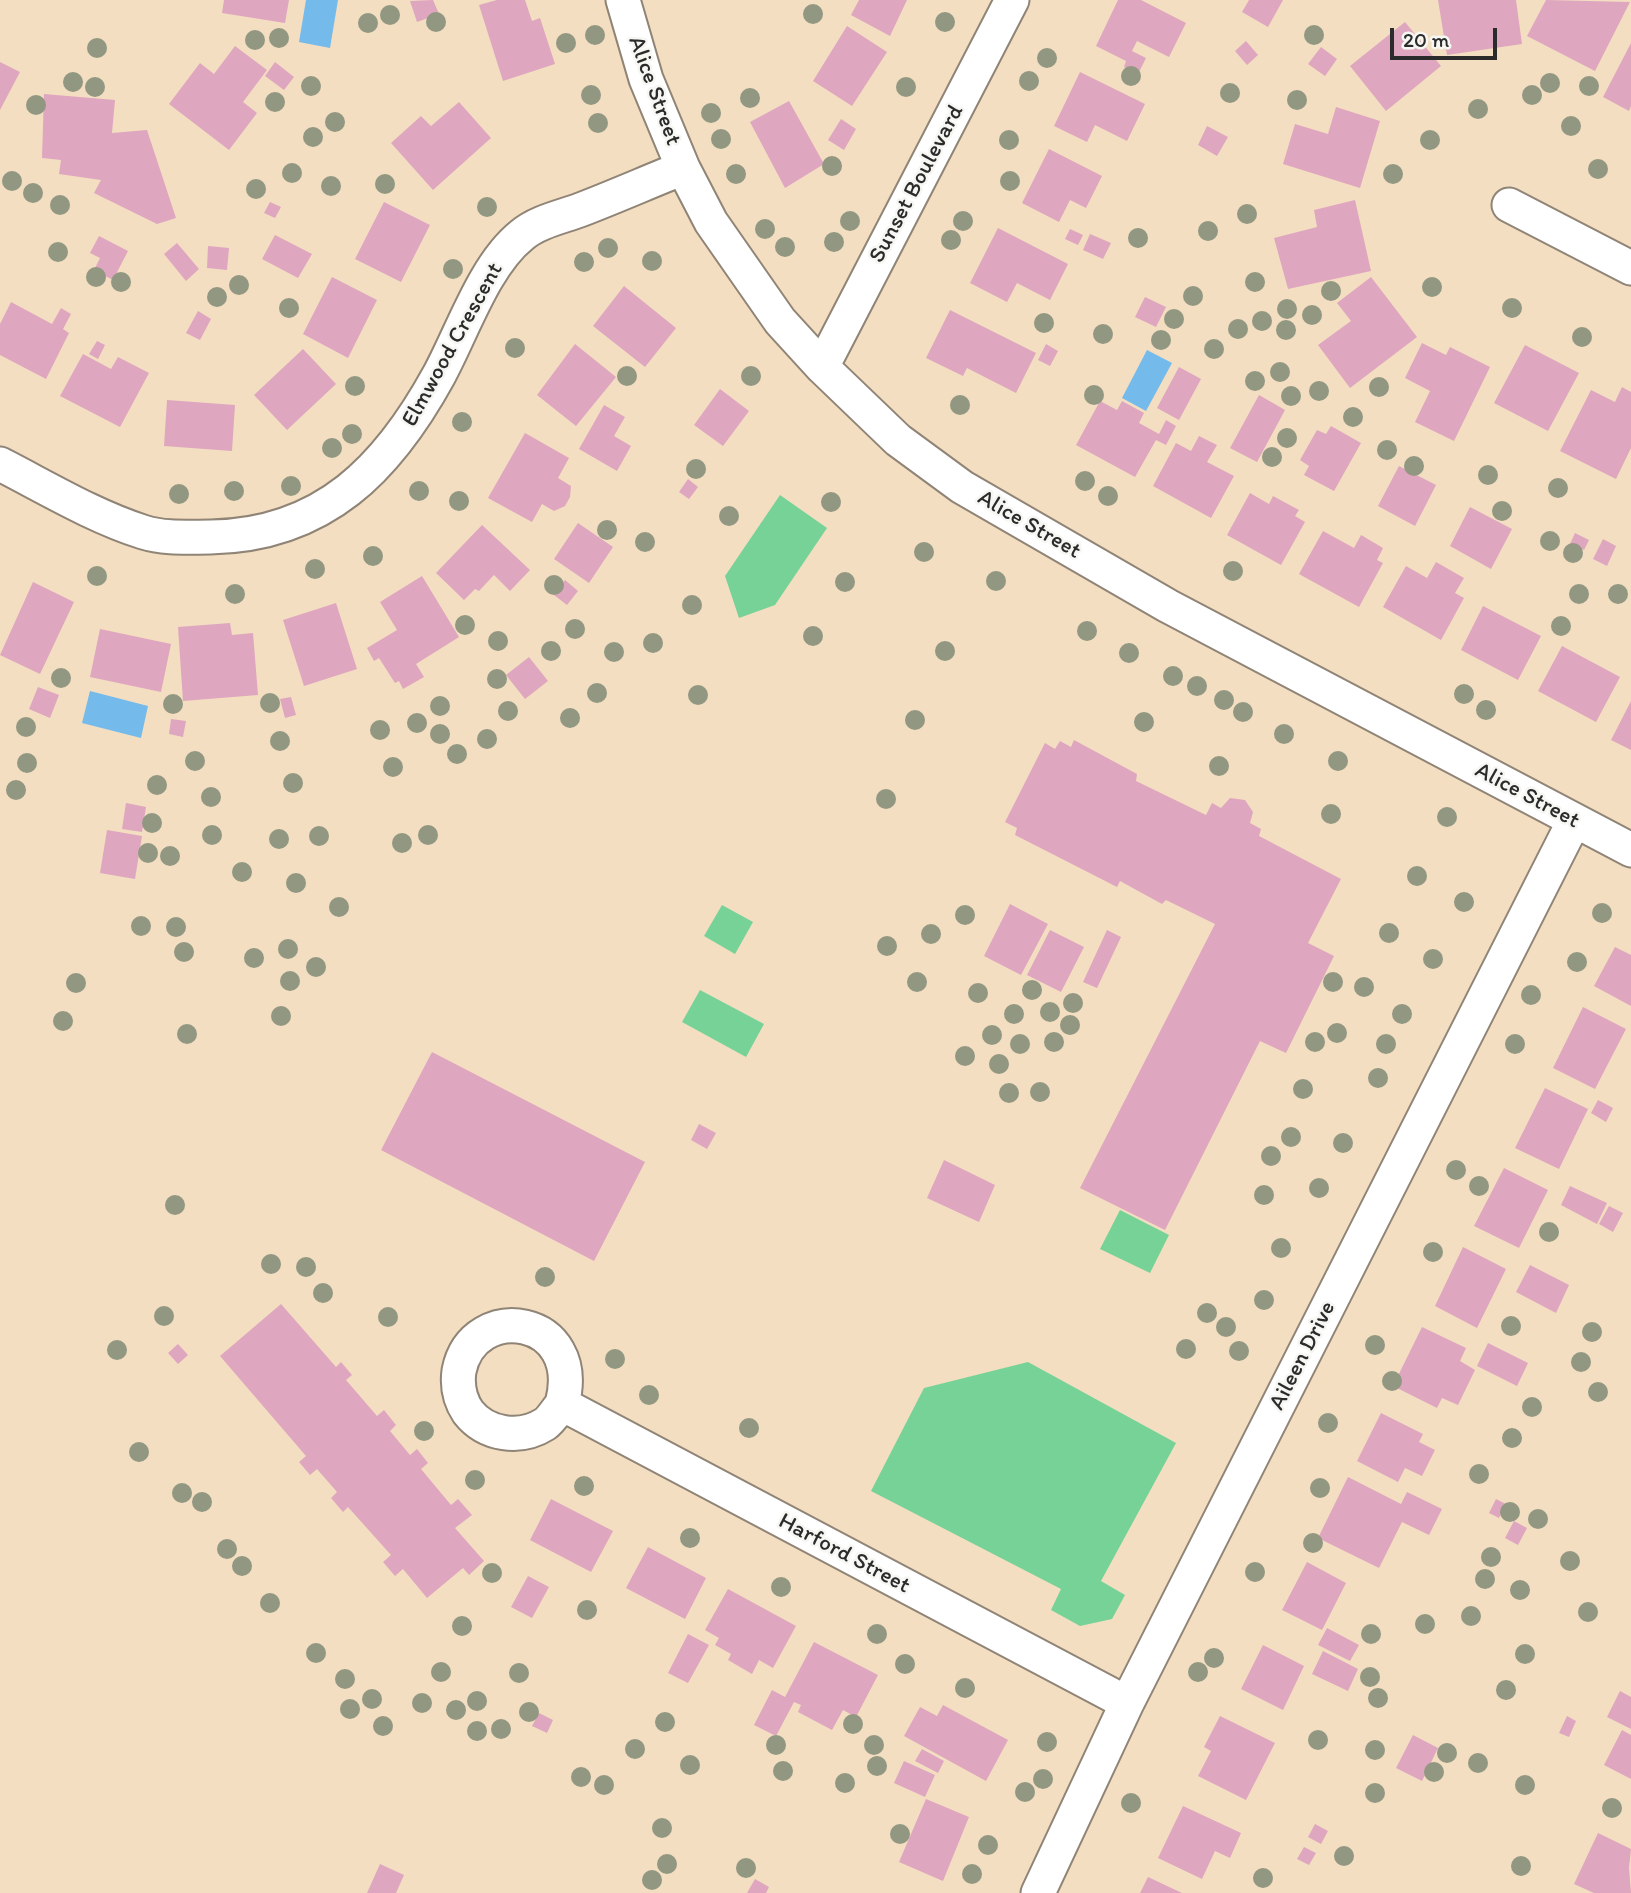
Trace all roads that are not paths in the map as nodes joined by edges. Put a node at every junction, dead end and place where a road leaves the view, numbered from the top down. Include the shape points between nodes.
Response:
1 (623, 0) edge
2 (1012, 0) edge
3 (682, 168) junction
4 (1509, 205) dead end
5 (1631, 268) edge
6 (822, 367) junction
7 (0, 464) edge
8 (1574, 821) junction
9 (1631, 850) edge
10 (562, 1404) dead end
11 (1128, 1703) junction
12 (1038, 1893) edge

1 - 3 street, Alice Street via 646,79
2 - 6 street, Sunset Boulevard
3 - 6 street, Alice Street via 736,262
3 - 7 street, Elmwood Crescent via 522,234 494,268 421,407 396,443 340,499 296,520 233,537 148,534 84,508
4 - 5 street
6 - 8 street, Alice Street via 898,440 1001,511 1168,606
8 - 9 street, Alice Street
8 - 11 street, Aileen Drive
10 - 11 street, Harford Street
11 - 12 street, Aileen Drive

